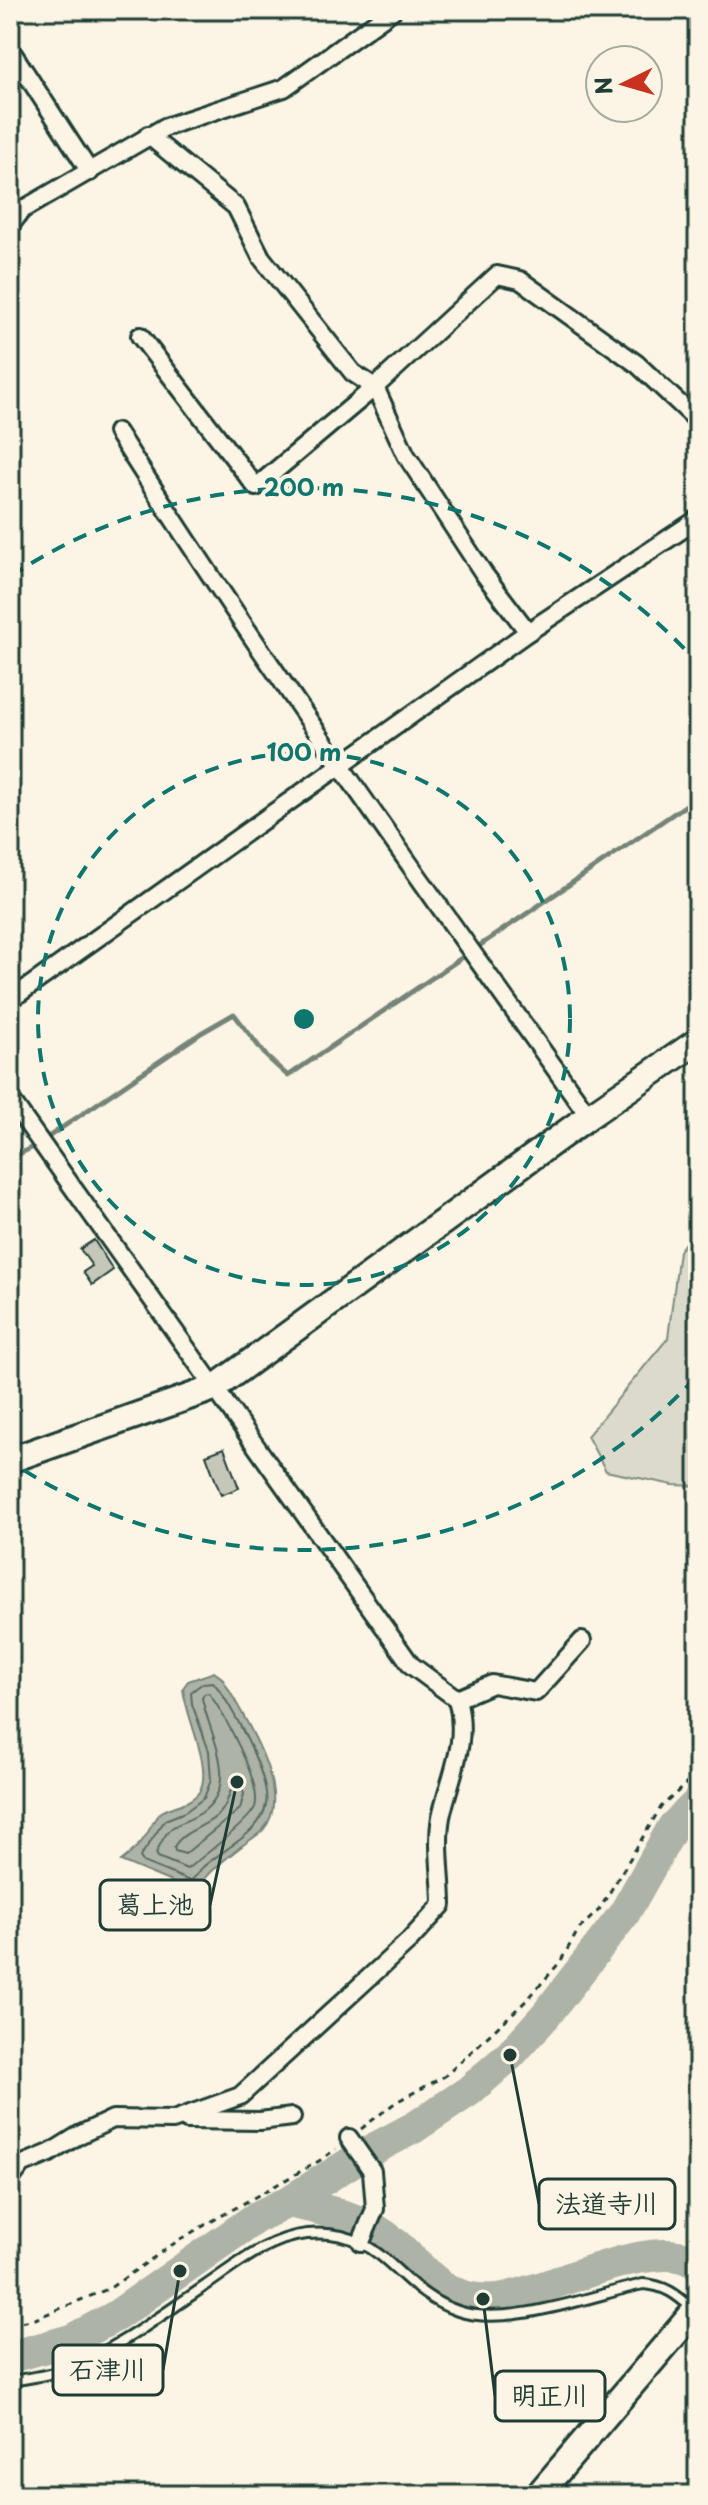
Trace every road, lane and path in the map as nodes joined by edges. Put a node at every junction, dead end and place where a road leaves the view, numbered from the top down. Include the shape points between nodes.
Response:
1 (393, 10) edge
2 (10, 49) edge
3 (148, 135) junction
4 (90, 172) junction
5 (10, 226) edge
6 (140, 336) dead end
7 (375, 387) junction
8 (698, 421) edge
9 (117, 432) dead end
10 (698, 519) edge
11 (528, 632) junction
12 (340, 767) junction
13 (10, 1000) edge
14 (698, 1041) edge
15 (10, 1099) edge
16 (589, 1116) junction
17 (214, 1388) junction
18 (10, 1460) edge
19 (582, 1641) dead end
20 (457, 1699) junction
21 (698, 1777) edge
22 (292, 2117) dead end
23 (173, 2120) junction
24 (349, 2138) junction
25 (10, 2180) edge
26 (361, 2242) junction
27 (696, 2308) edge
28 (10, 2324) edge
29 (10, 2381) edge
30 (538, 2495) edge

1 - 3 street via 284,88
2 - 4 street
3 - 4 street
3 - 7 street via 236,207 261,257 353,373
4 - 5 street via 22,210
6 - 7 street via 256,487
7 - 8 street via 497,275 520,280 637,364
7 - 11 street via 406,455
9 - 12 street
10 - 11 street
11 - 12 street
12 - 13 street
12 - 16 street
14 - 16 street
15 - 17 street
16 - 17 street
17 - 18 street
17 - 20 street via 411,1665
19 - 20 street via 536,1692 492,1684
20 - 23 street via 463,1720 441,1819 442,1905 240,2096
21 - 24 path via 661,1807 599,1910 528,1999 445,2076 396,2102
22 - 23 street
23 - 25 street via 113,2119 21,2165
24 - 26 street via 372,2171 375,2209
24 - 28 path via 319,2161 182,2238 110,2288
26 - 27 lane via 410,2285 459,2312 510,2315 643,2284 673,2292
26 - 29 lane via 307,2234 270,2244 107,2349 68,2369
27 - 30 street

